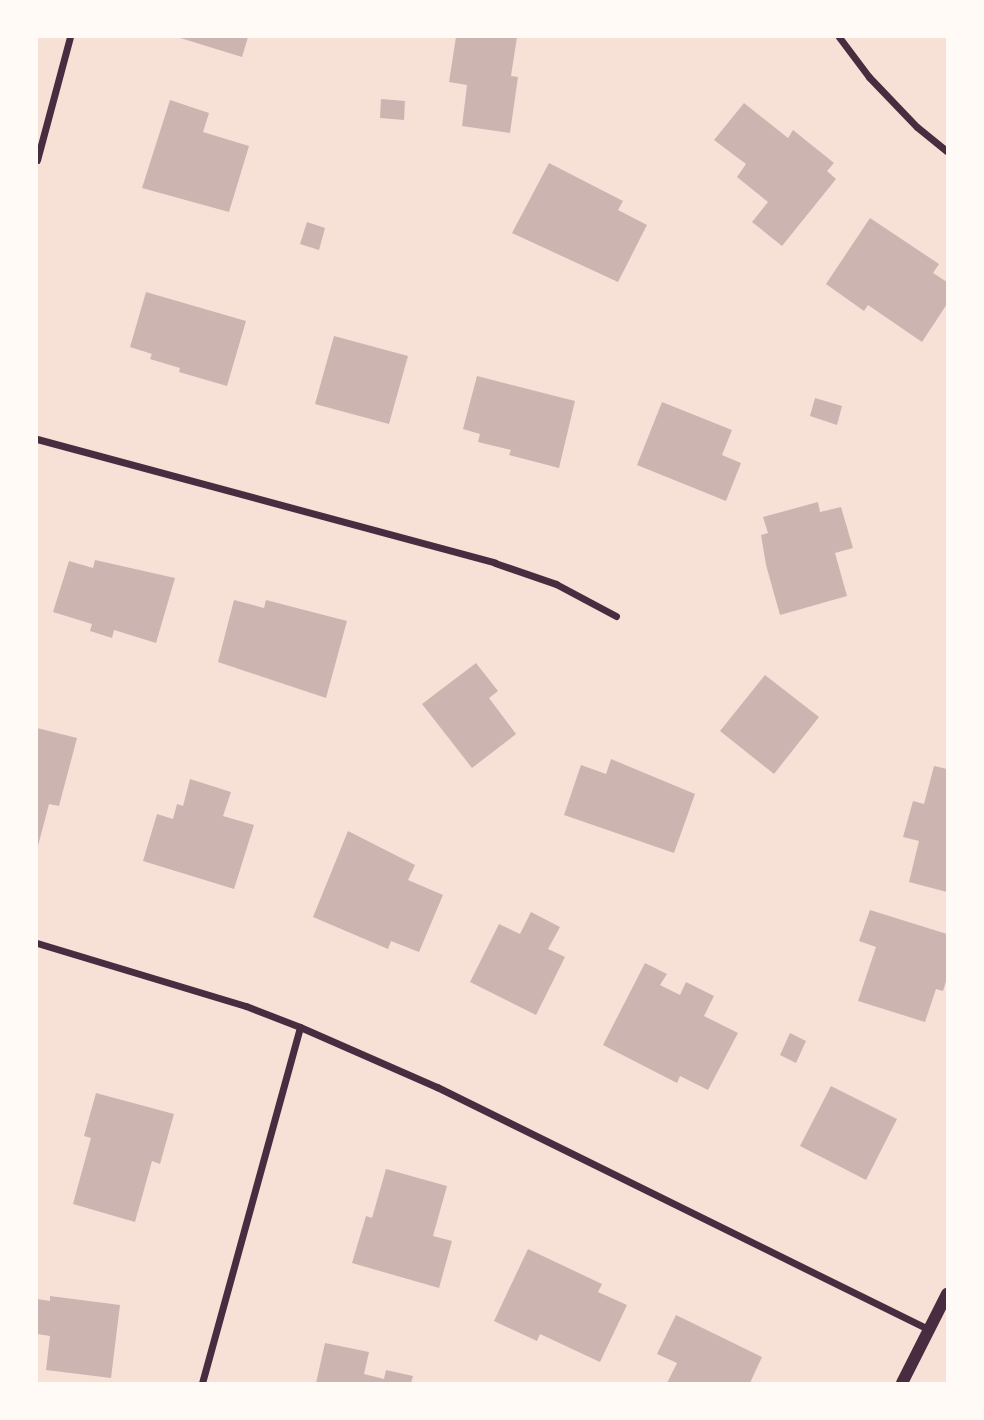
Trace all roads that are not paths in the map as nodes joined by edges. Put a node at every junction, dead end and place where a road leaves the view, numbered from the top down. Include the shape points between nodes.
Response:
1 (70, 37) edge
2 (839, 37) edge
3 (947, 151) edge
4 (37, 160) edge
5 (37, 439) edge
6 (616, 616) dead end
7 (37, 943) edge
8 (300, 1027) junction
9 (947, 1294) edge
10 (930, 1331) junction
11 (202, 1383) edge
12 (902, 1383) edge

1 - 4 street
2 - 3 street via 869,77
5 - 6 street via 495,563 556,584
7 - 8 street via 246,1006
8 - 10 street via 437,1087
8 - 11 street
9 - 10 street
10 - 12 street

